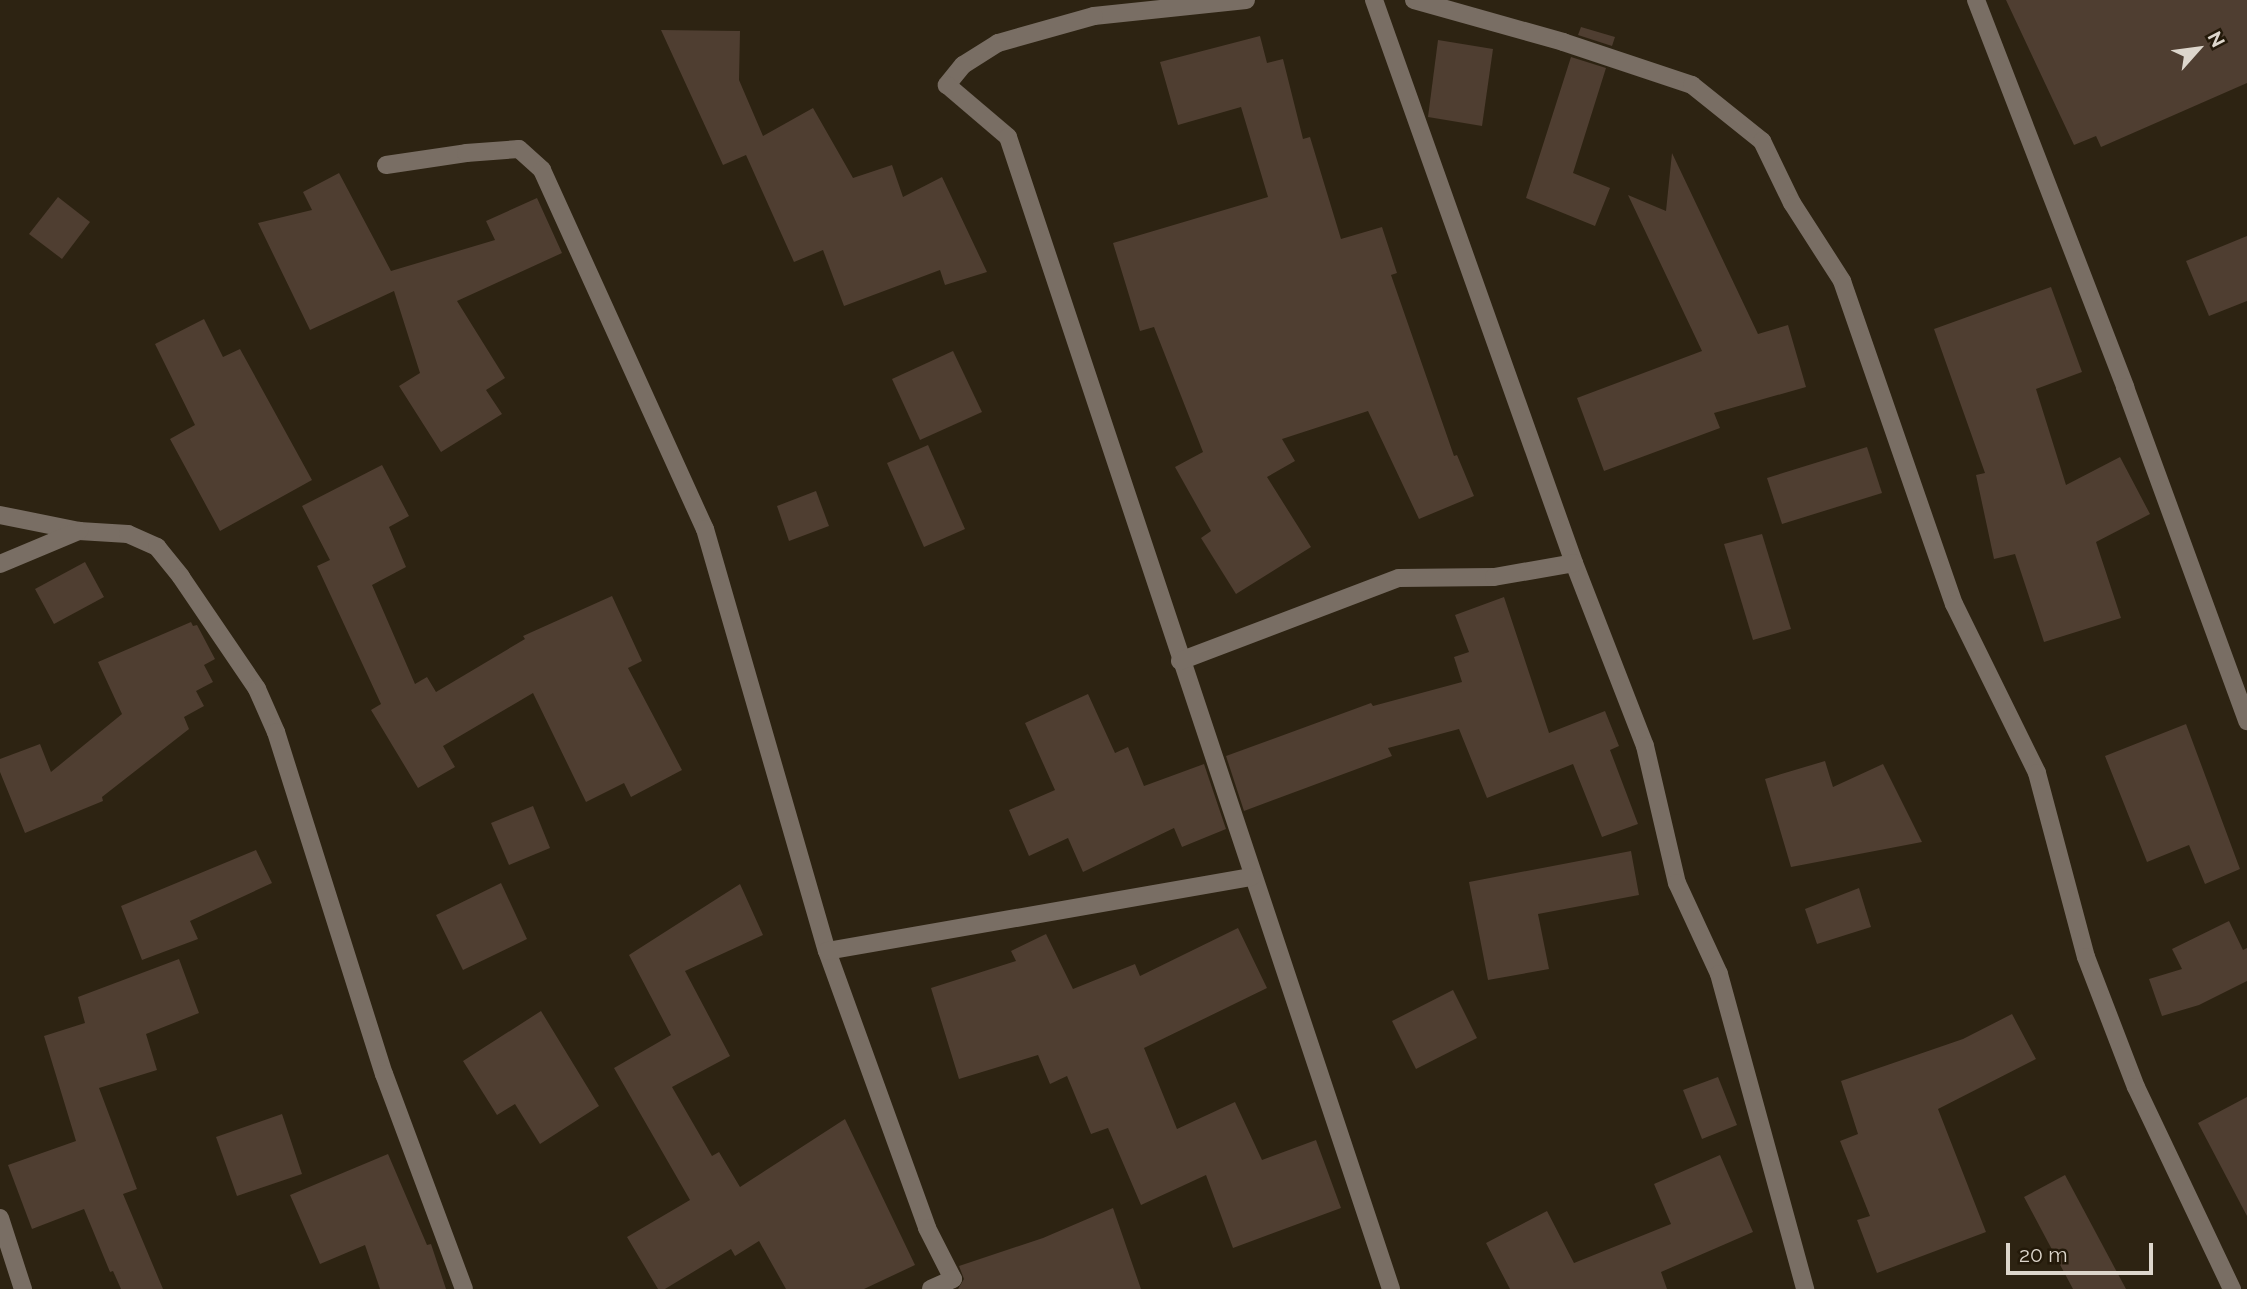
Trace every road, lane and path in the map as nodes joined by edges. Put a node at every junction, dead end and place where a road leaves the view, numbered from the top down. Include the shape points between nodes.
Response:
1 (1246, 0) edge
2 (1374, 0) edge
3 (1415, 0) edge
4 (1976, 0) edge
5 (386, 165) dead end
6 (0, 515) edge
7 (79, 531) junction
8 (1574, 563) junction
9 (0, 564) edge
10 (1180, 661) junction
11 (2247, 721) edge
12 (1252, 877) junction
13 (827, 951) junction
14 (0, 1218) edge
15 (955, 1284) edge
16 (23, 1289) edge
17 (464, 1289) edge
18 (931, 1289) edge
19 (1391, 1289) edge
20 (1805, 1289) edge
21 (2232, 1289) edge

1 - 10 street via 1094,16 999,43 963,65 947,85 1008,137
2 - 8 street
3 - 21 street via 1692,85 1762,141 1792,202 1842,281 1954,604 2037,773 2087,957 2131,1074
4 - 11 street
5 - 13 street via 519,149 542,170 705,529
6 - 7 street
7 - 9 street
7 - 17 street via 128,534 156,547 257,690 276,732 384,1074
8 - 10 street via 1494,577 1399,578
8 - 20 street via 1645,746 1677,883 1719,974
10 - 12 street
12 - 13 street
12 - 19 street
13 - 15 street via 927,1228
14 - 16 street
15 - 18 street

